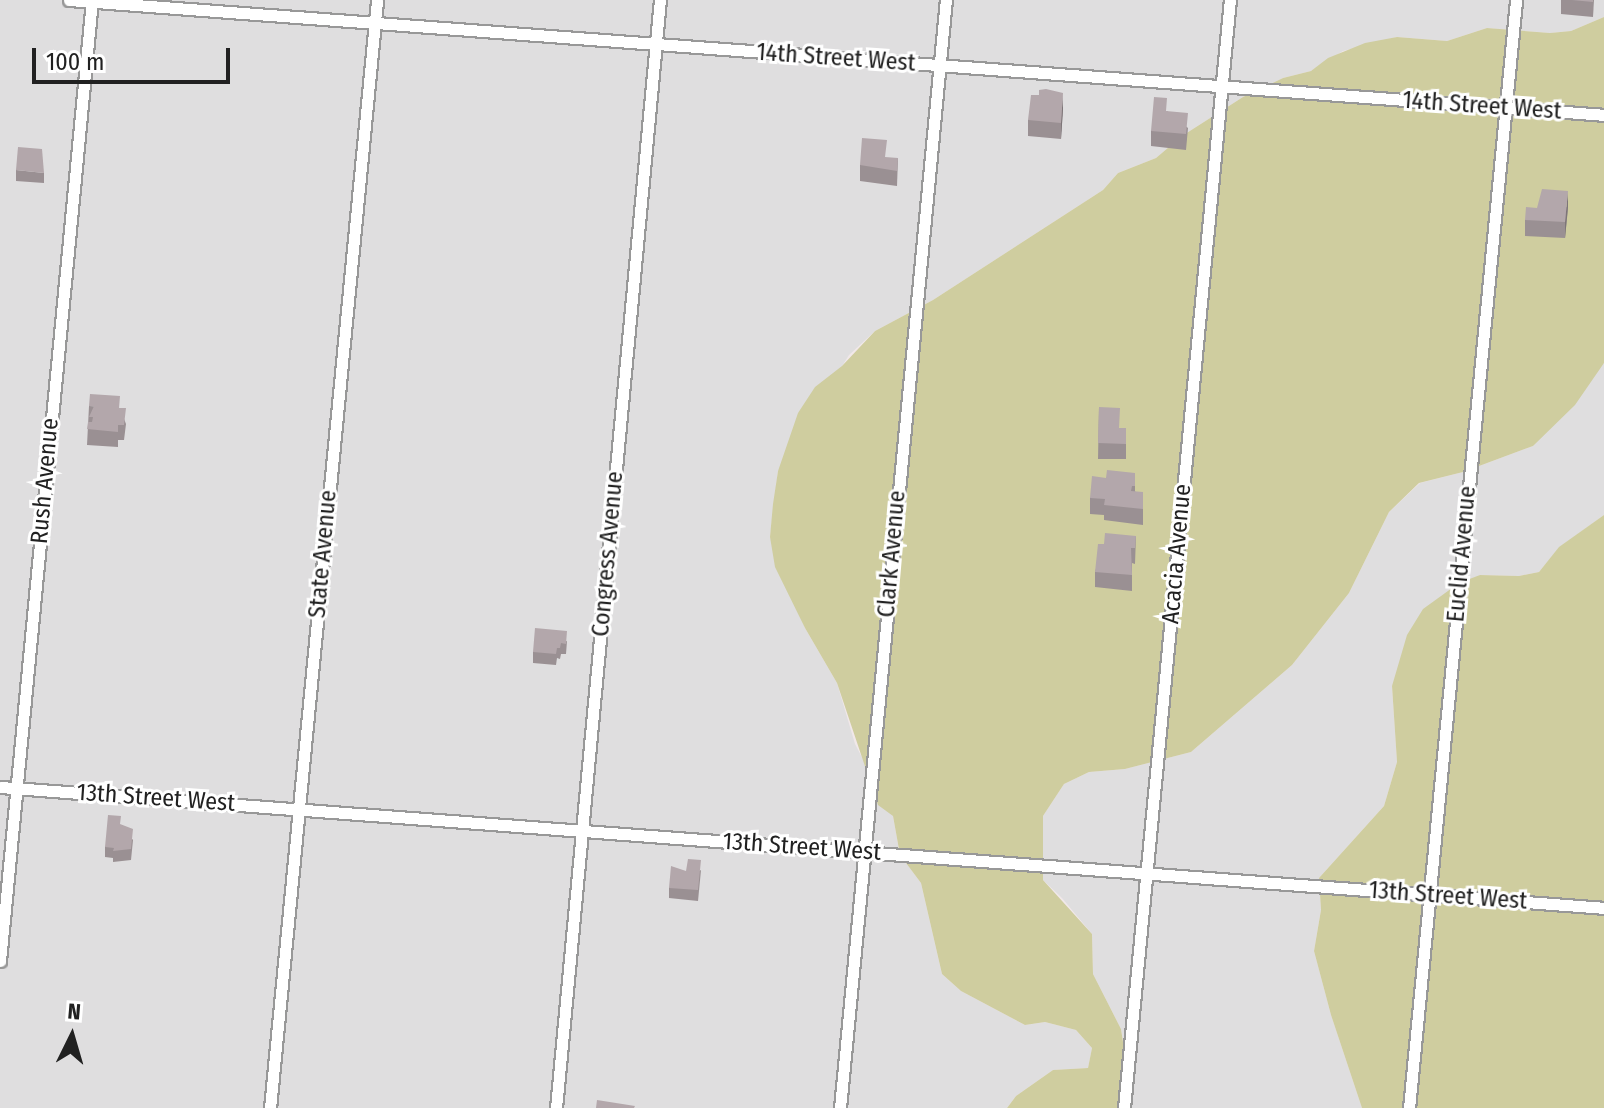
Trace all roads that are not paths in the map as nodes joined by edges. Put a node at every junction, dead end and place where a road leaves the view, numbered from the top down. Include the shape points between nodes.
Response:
1 (69, 0) edge
2 (377, 0) edge
3 (660, 0) edge
4 (946, 0) edge
5 (1230, 0) edge
6 (1516, 0) edge
7 (92, 1) edge
8 (375, 23) junction
9 (656, 44) junction
10 (939, 66) junction
11 (1222, 87) junction
12 (1505, 108) junction
13 (1604, 115) edge
14 (0, 787) edge
15 (16, 788) junction
16 (299, 809) junction
17 (581, 830) junction
18 (864, 852) junction
19 (1147, 874) junction
20 (1430, 895) junction
21 (1604, 908) edge
22 (0, 961) edge
23 (270, 1108) edge
24 (556, 1108) edge
25 (840, 1108) edge
26 (1124, 1108) edge
27 (1409, 1108) edge

1 - 7 street, 14th Street West
2 - 8 street, State Avenue
3 - 9 street, Congress Avenue
4 - 10 street, Clark Avenue
5 - 11 street, Acacia Avenue
6 - 12 street, Euclid Avenue
7 - 8 street, 14th Street West
7 - 15 street, Rush Avenue
8 - 9 street, 14th Street West
8 - 16 street, State Avenue
9 - 10 street, 14th Street West
9 - 17 street, Congress Avenue
10 - 11 street, 14th Street West
10 - 18 street, Clark Avenue
11 - 12 street, 14th Street West
11 - 19 street, Acacia Avenue
12 - 13 street, 14th Street West
12 - 20 street, Euclid Avenue
14 - 15 street, 13th Street West
15 - 16 street, 13th Street West
15 - 22 street, Rush Avenue
16 - 17 street, 13th Street West
16 - 23 street, State Avenue
17 - 18 street, 13th Street West
17 - 24 street, Congress Avenue
18 - 19 street, 13th Street West
18 - 25 street, Clark Avenue
19 - 20 street, 13th Street West
19 - 26 street, Acacia Avenue
20 - 21 street, 13th Street West
20 - 27 street, Euclid Avenue

